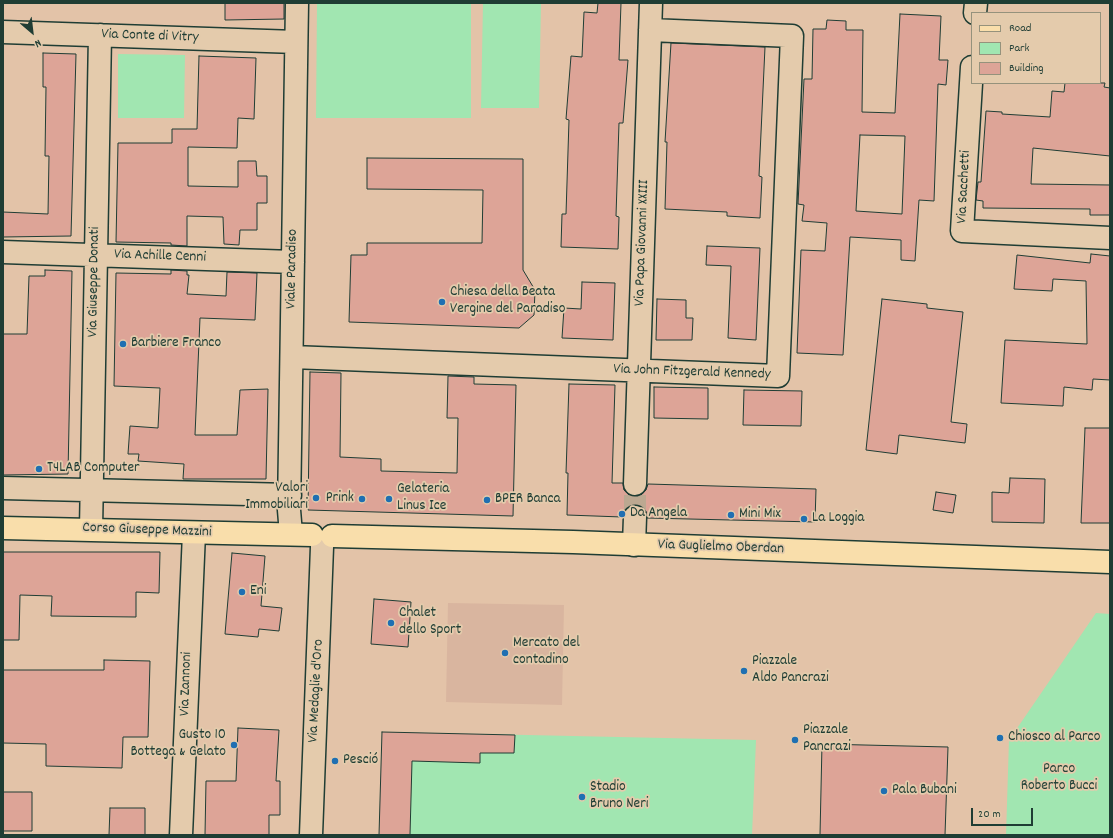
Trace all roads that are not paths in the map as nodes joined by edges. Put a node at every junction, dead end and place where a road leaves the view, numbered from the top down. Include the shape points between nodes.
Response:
1 (297, 3) edge
2 (651, 3) edge
3 (650, 30) junction
4 (3, 32) edge
5 (100, 35) junction
6 (296, 42) junction
7 (971, 83) edge
8 (1110, 238) edge
9 (3, 252) edge
10 (95, 254) junction
11 (293, 262) junction
12 (292, 357) junction
13 (638, 371) junction
14 (635, 484) tunnel mouth
15 (3, 488) edge
16 (92, 491) junction
17 (290, 495) junction
18 (635, 517) tunnel mouth
19 (3, 528) edge
20 (91, 529) junction
21 (194, 533) junction
22 (291, 534) junction
23 (322, 540) junction
24 (634, 545) junction
25 (1110, 562) edge
26 (181, 835) edge
27 (311, 835) edge

1 - 6 street, Viale Paradiso
2 - 3 street, Via Papa Giovanni XXIII
3 - 13 street, Via Papa Giovanni XXIII
3 - 13 street, Via John Fitzgerald Kennedy via 792,36 778,376
4 - 5 street, Via Conte di Vitry
5 - 6 street, Via Conte di Vitry
5 - 10 street, Via Giuseppe Donati
6 - 11 street, Viale Paradiso
7 - 8 street, Via Sacchetti via 962,231
9 - 10 street, Via Achille Cenni
10 - 11 street, Via Achille Cenni
10 - 16 street, Via Giuseppe Donati
11 - 12 street, Viale Paradiso
12 - 13 street, Via John Fitzgerald Kennedy
12 - 17 street, Viale Paradiso
13 - 14 street, Via Papa Giovanni XXIII
15 - 16 street
16 - 17 street
16 - 20 street, Via Giuseppe Donati
17 - 22 street, Viale Paradiso
18 - 24 street
19 - 20 main road, Corso Giuseppe Mazzini
20 - 21 main road, Corso Giuseppe Mazzini
21 - 22 main road, Corso Giuseppe Mazzini
21 - 26 street, Via Zannoni
22 - 23 main road, Via Guglielmo Oberdan
23 - 24 main road, Via Guglielmo Oberdan
23 - 27 street, Via Medaglie d'Oro
24 - 25 main road, Via Guglielmo Oberdan

